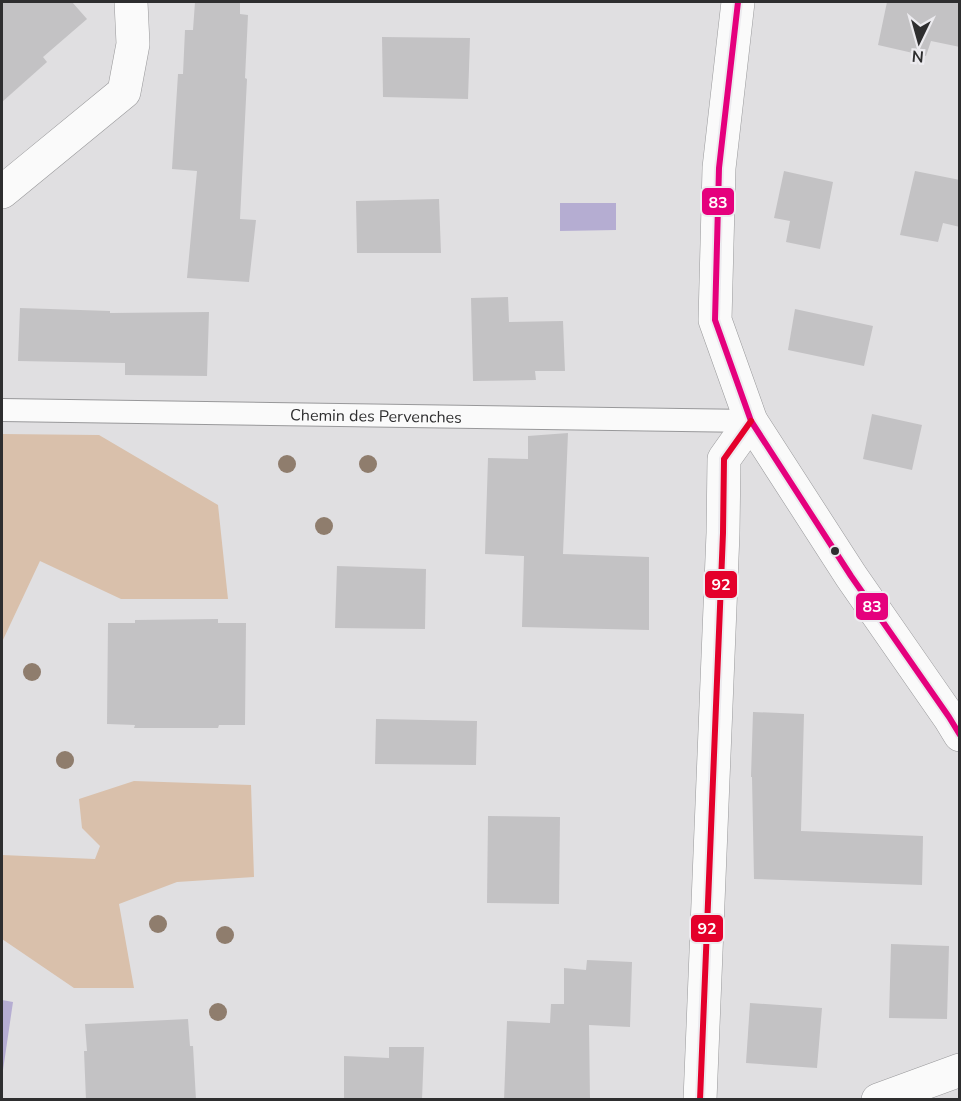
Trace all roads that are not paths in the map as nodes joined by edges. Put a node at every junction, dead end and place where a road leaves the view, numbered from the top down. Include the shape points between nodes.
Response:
1 (131, 2) edge
2 (738, 2) edge
3 (2, 192) edge
4 (2, 410) edge
5 (751, 421) junction
6 (956, 721) edge
7 (960, 1070) edge
8 (700, 1100) edge
9 (878, 1100) edge

1 - 3 street via 133,44 124,92
2 - 5 street via 719,168 715,320
4 - 5 lane, Chemin des Pervenches
5 - 6 street via 851,576
5 - 8 street via 724,459
7 - 9 street

